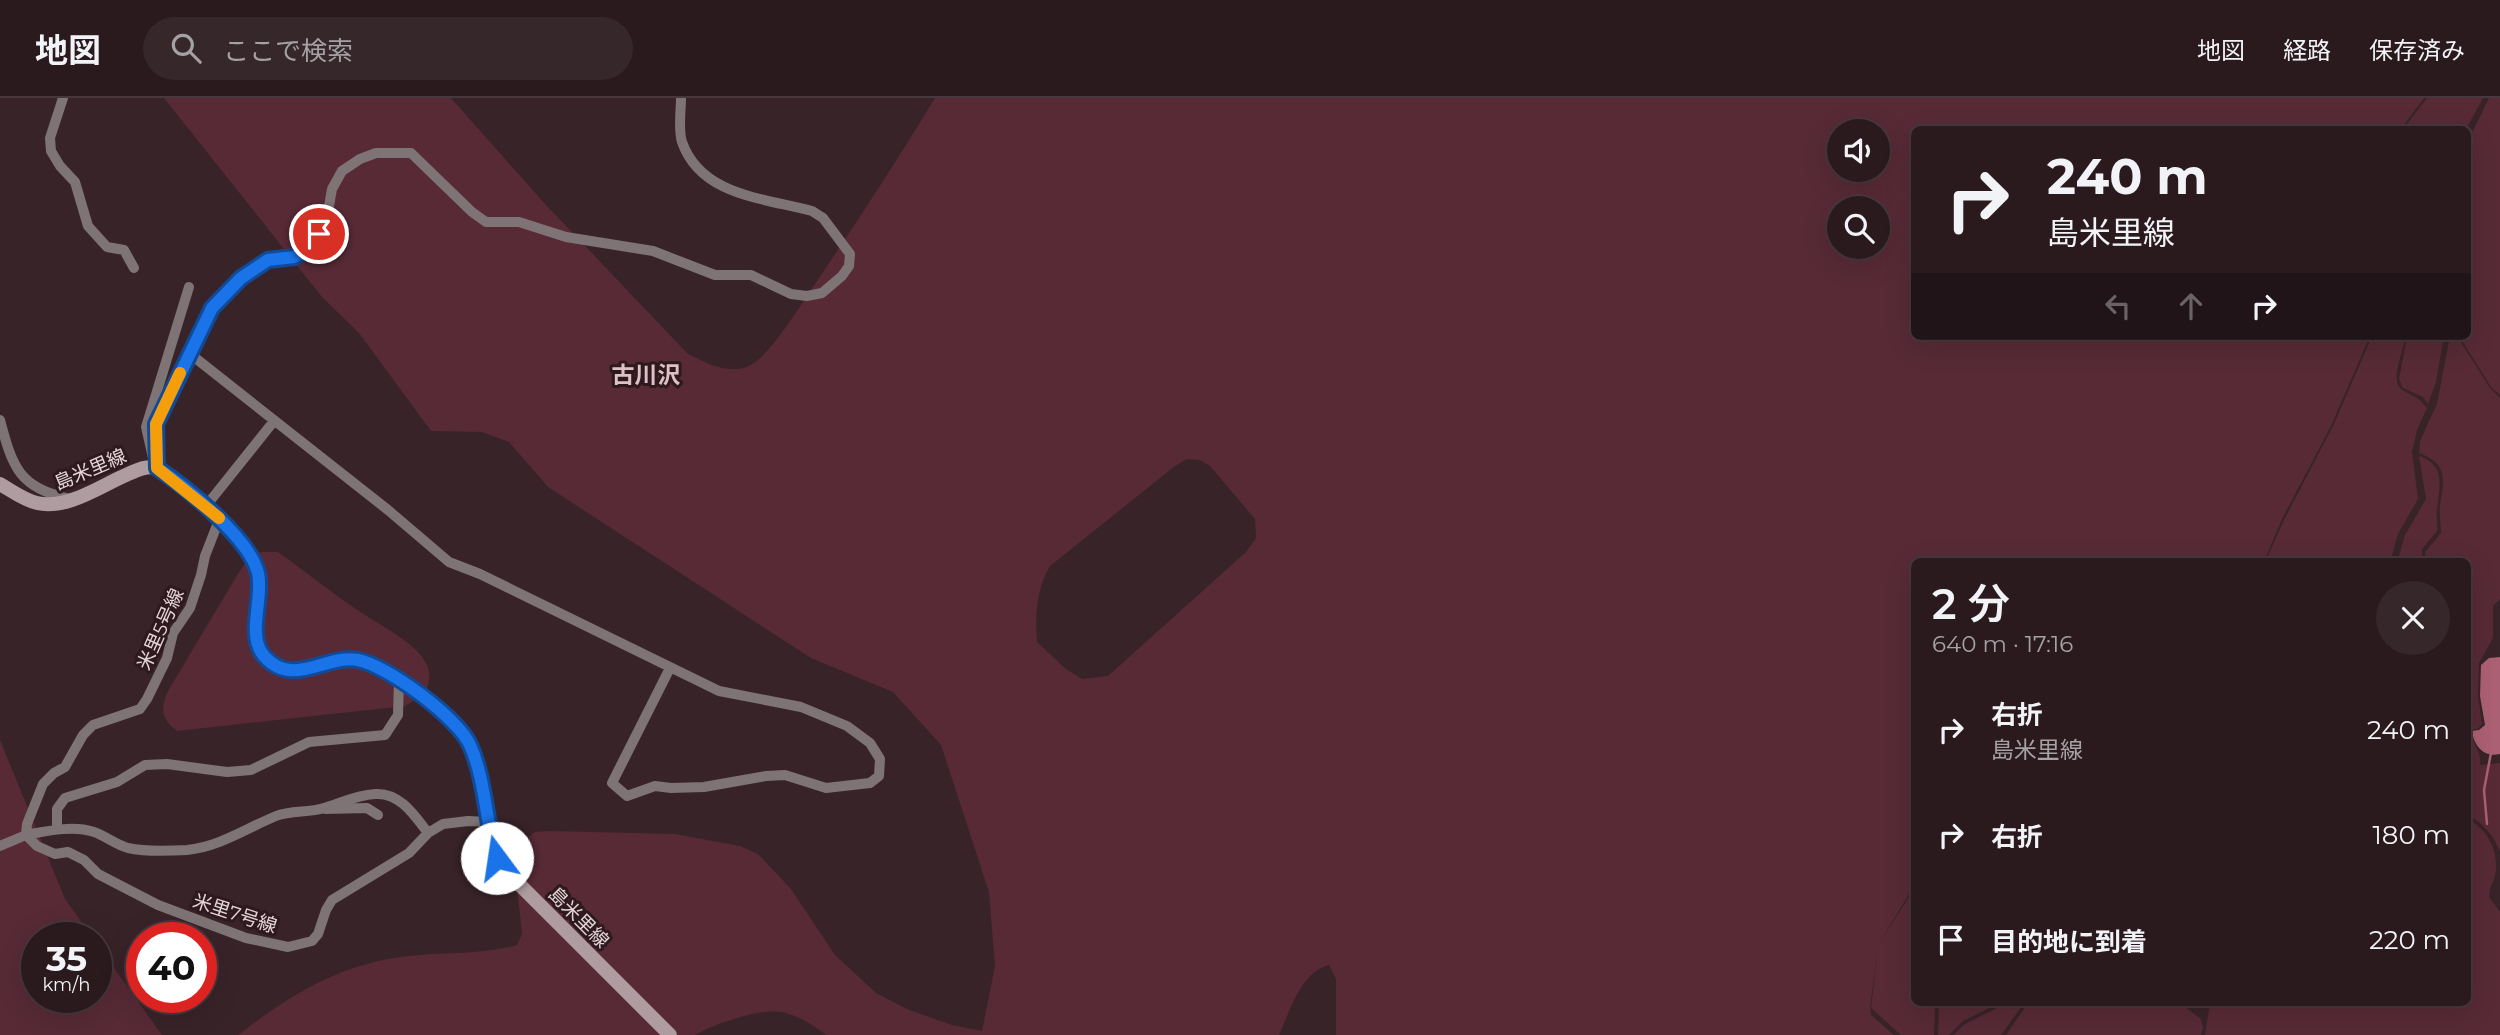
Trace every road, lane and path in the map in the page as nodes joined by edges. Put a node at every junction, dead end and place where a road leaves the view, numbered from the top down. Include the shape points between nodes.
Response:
1 (63, 98) edge
2 (681, 98) edge
3 (134, 268) dead end
4 (189, 287) dead end
5 (189, 353) junction
6 (0, 420) edge
7 (274, 421) junction
8 (157, 468) junction
9 (0, 484) edge
10 (71, 500) junction
11 (206, 506) junction
12 (219, 520) junction
13 (670, 668) dead end
14 (399, 680) junction
15 (319, 809) junction
16 (377, 815) dead end
17 (489, 822) junction
18 (57, 829) junction
19 (428, 833) junction
20 (26, 835) junction
21 (0, 846) edge
22 (670, 1035) edge

1 - 3 street via 50,138 51,152 75,182 88,226 107,247 124,250
2 - 5 street via 681,140 703,174 733,192 812,211 837,234 850,254 849,266 822,293 791,294 751,275 715,275 653,251 566,237 520,222 486,222 411,153 376,153 342,171 311,248 294,257 268,260 241,278 212,308
4 - 8 street via 146,427
5 - 7 street
5 - 8 street via 156,424
6 - 10 street via 19,474 42,491
7 - 11 street
7 - 13 street via 449,562 719,691 801,707 847,726 870,743 880,759 879,776 870,783 825,788 785,775 766,776 704,787 654,786 627,796 611,783
8 - 10 street, 島米里線 via 141,468
8 - 11 street, 島米里線
9 - 10 street, 島米里線 via 36,503
11 - 12 street, 島米里線
12 - 14 street, 島米里線 via 243,545 258,572 256,633 261,653 275,667 294,671 359,660
12 - 20 street, 米里5号線 via 190,608 173,633 167,658 147,699 140,709 93,725 83,735 65,767 43,784
14 - 17 street, 島米里線 via 444,712 470,743
14 - 18 street via 398,715 385,735 309,742 251,770 145,765 117,782 65,798 57,809
15 - 16 street via 368,808
15 - 18 street via 279,815 245,832 187,850 128,848 93,832
15 - 19 street via 377,793 412,810
17 - 19 street, 米里7号線 via 443,824
17 - 22 street, 島米里線 via 497,858 509,874
18 - 20 street
19 - 20 street, 米里7号線 via 409,853 332,900 312,941 288,947 246,938 158,905 98,874 84,860 68,852 55,854
20 - 21 street

